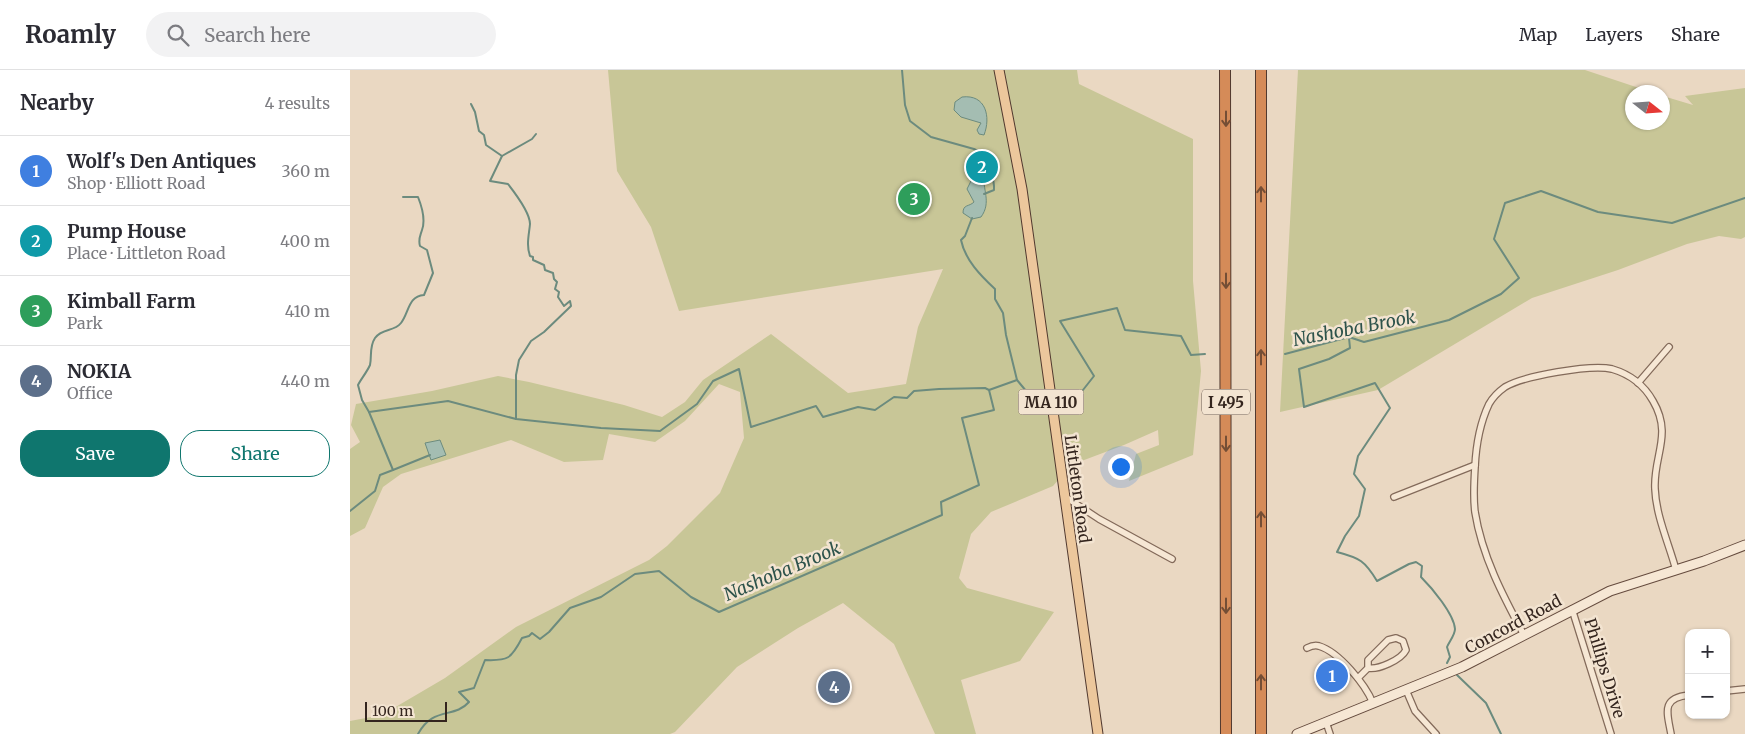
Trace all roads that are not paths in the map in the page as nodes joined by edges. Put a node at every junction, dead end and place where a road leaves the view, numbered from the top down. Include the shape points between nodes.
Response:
1 (999, 70) edge
2 (1225, 70) edge
3 (1261, 70) edge
4 (1669, 347) dead end
5 (1638, 383) junction
6 (1475, 465) junction
7 (1064, 496) junction
8 (1394, 497) dead end
9 (1745, 545) edge
10 (1172, 559) dead end
11 (1676, 570) junction
12 (1572, 609) junction
13 (1524, 635) junction
14 (1307, 648) dead end
15 (1368, 668) junction
16 (1358, 678) junction
17 (1745, 689) edge
18 (1406, 690) junction
19 (1730, 691) edge
20 (1685, 696) edge
21 (1373, 703) junction
22 (1326, 722) junction
23 (1261, 732) edge
24 (1098, 734) edge
25 (1226, 734) edge
26 (1297, 734) edge
27 (1330, 734) edge
28 (1436, 734) edge
29 (1611, 734) edge
30 (1671, 734) edge

1 - 7 main road, Littleton Road / MA 110 via 1022,189
2 -> 25 highway, I 495
23 -> 3 highway, I 495
4 - 5 street
5 - 6 street via 1618,371 1595,367 1510,384 1496,394 1489,405
5 - 11 street via 1653,401 1661,422 1663,438 1655,479 1656,497
6 - 8 street
6 - 13 street via 1475,511 1480,534 1498,586
7 - 10 street
7 - 24 main road, Littleton Road / MA 110
9 - 11 main road, Concord Road
11 - 12 main road, Concord Road via 1610,591
12 - 13 main road, Concord Road
12 - 29 street, Phillips Drive
13 - 18 main road, Concord Road via 1462,668
14 - 16 street via 1317,646 1326,650
15 - 15 street via 1368,660 1388,640 1396,638 1404,642 1406,650 1401,657 1376,668
15 - 16 street
16 - 21 street
17 - 19 street
18 - 21 main road, Concord Road
18 - 28 street via 1415,711
20 - 30 street via 1674,698 1669,704 1667,716
21 - 22 main road, Concord Road
22 - 26 main road, Concord Road
22 - 27 street

